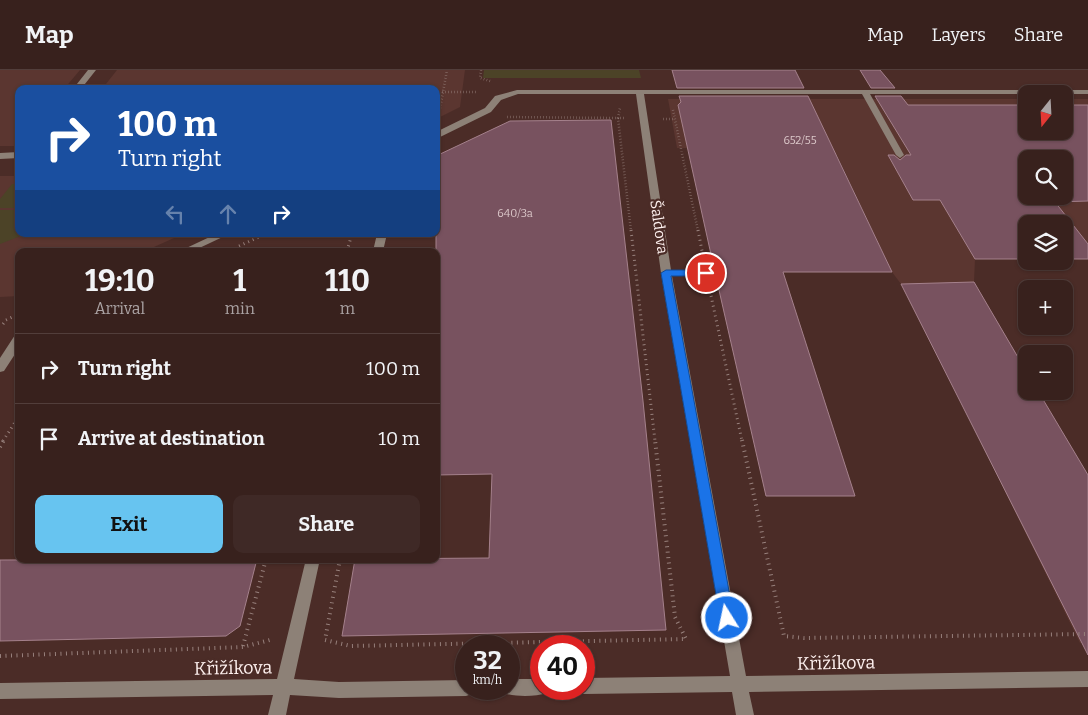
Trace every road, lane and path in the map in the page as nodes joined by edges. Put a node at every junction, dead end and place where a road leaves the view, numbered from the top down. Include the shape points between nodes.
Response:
1 (92, 70) edge
2 (447, 70) edge
3 (481, 70) edge
4 (492, 81) dead end
5 (980, 83) dead end
6 (80, 85) edge
7 (443, 92) junction
8 (476, 92) dead end
9 (865, 92) junction
10 (987, 92) junction
11 (1088, 92) edge
12 (640, 93) junction
13 (440, 110) edge
14 (673, 110) dead end
15 (501, 117) dead end
16 (618, 118) junction
17 (644, 118) junction
18 (675, 119) junction
19 (440, 134) edge
20 (900, 155) dead end
21 (0, 156) edge
22 (15, 156) edge
23 (217, 237) edge
24 (260, 237) edge
25 (192, 248) edge
26 (236, 248) dead end
27 (666, 273) junction
28 (711, 273) junction
29 (15, 316) edge
30 (0, 320) edge
31 (15, 344) edge
32 (0, 368) edge
33 (15, 423) edge
34 (0, 447) edge
35 (265, 563) edge
36 (312, 563) edge
37 (339, 563) edge
38 (1088, 634) edge
39 (0, 656) edge
40 (1088, 679) edge
41 (739, 684) junction
42 (595, 686) edge
43 (284, 687) junction
44 (455, 688) edge
45 (0, 691) edge
46 (277, 715) edge
47 (745, 715) edge

1 - 6 street
2 - 7 path
3 - 4 path via 480,78
5 - 10 street
7 - 8 path
7 - 13 path
9 - 10 street
9 - 12 street
9 - 20 street
10 - 11 street
12 - 17 street, Šaldova
12 - 19 street via 507,94 498,98 488,110
14 - 18 path
15 - 16 path
16 - 17 path
16 - 37 path via 675,617 686,639 351,646 325,640
17 - 18 path
17 - 27 street, Šaldova
18 - 28 path
21 - 22 street
23 - 25 street
24 - 26 path
27 - 28 street
27 - 41 street, Šaldova
28 - 38 path via 784,636
29 - 30 path
31 - 32 street
33 - 34 path
35 - 39 path via 243,647
36 - 43 street
40 - 41 street, Křižíkova
41 - 42 street, Křižíkova
41 - 47 street, Šaldova
43 - 44 street, Křižíkova via 339,690
43 - 45 street, Křižíkova
43 - 46 street

